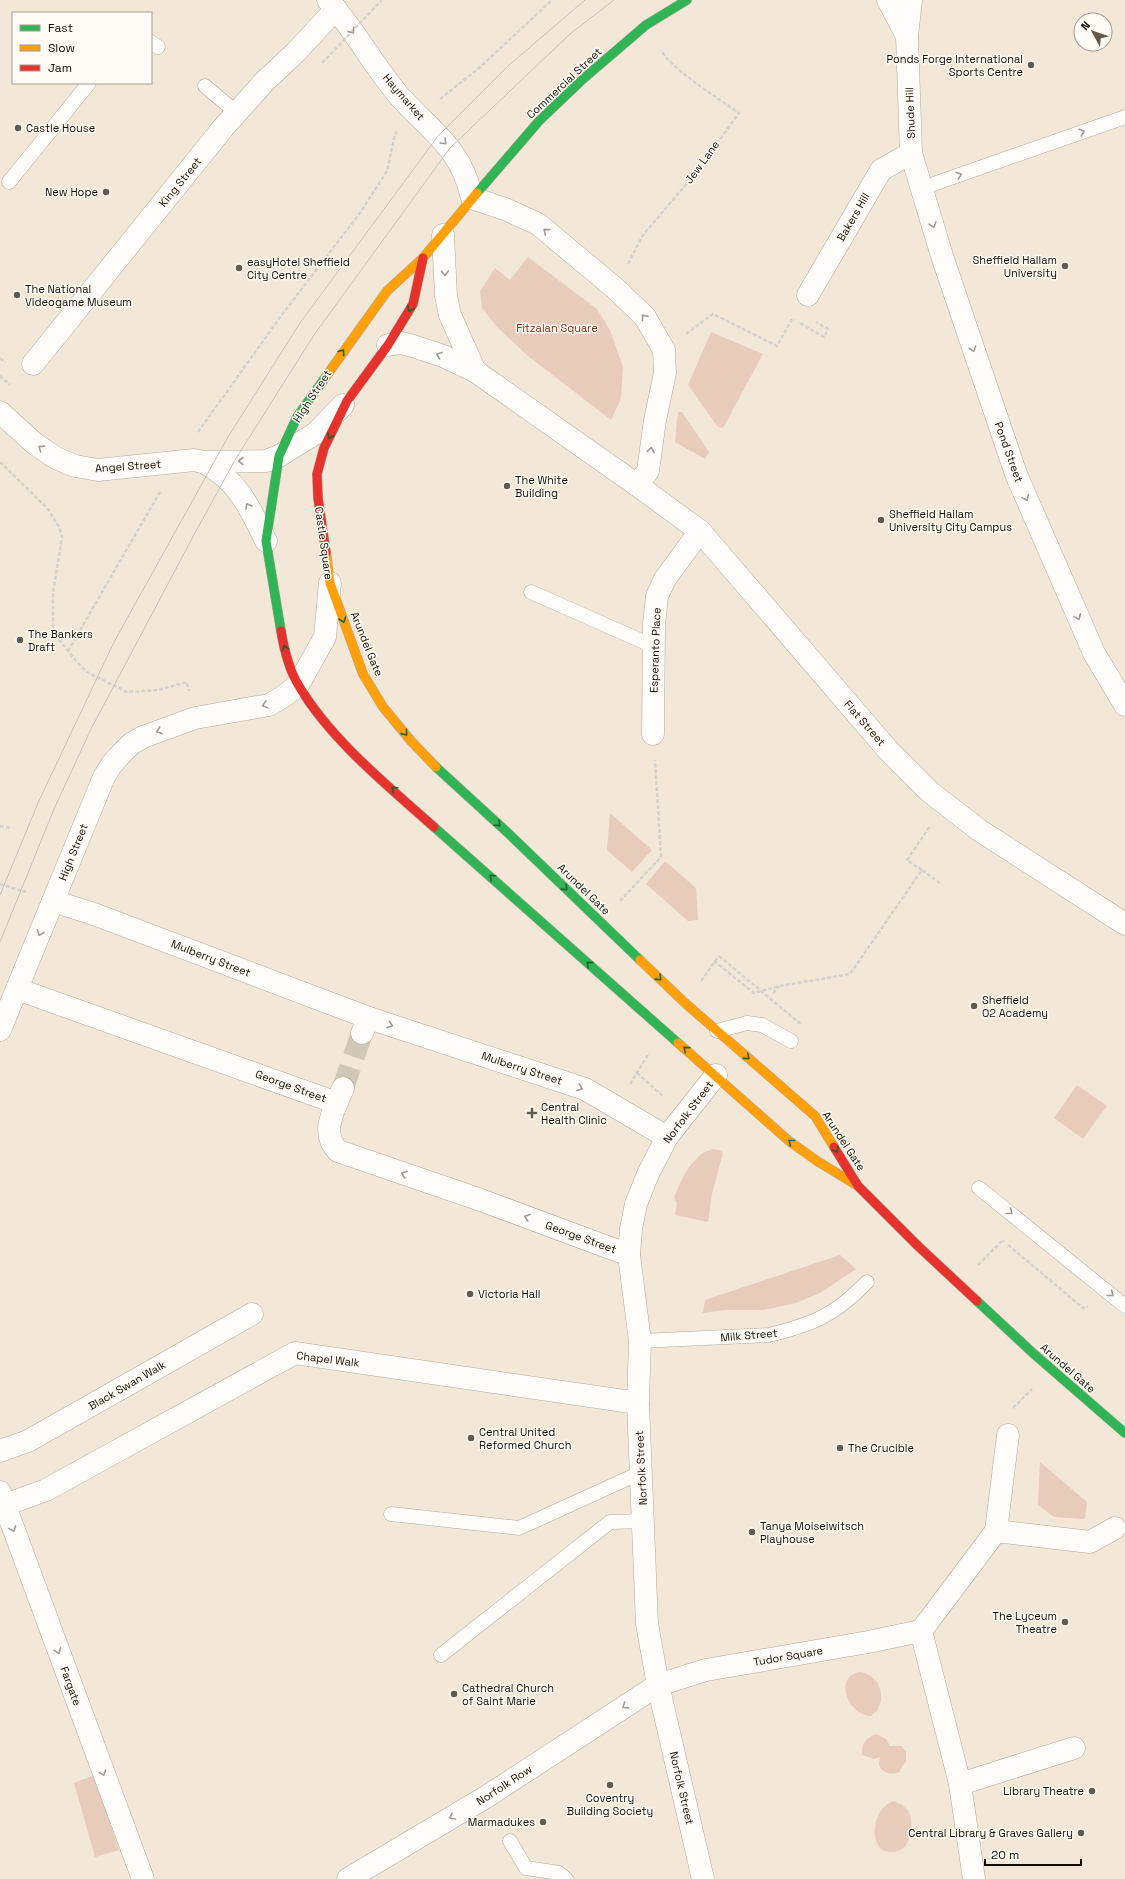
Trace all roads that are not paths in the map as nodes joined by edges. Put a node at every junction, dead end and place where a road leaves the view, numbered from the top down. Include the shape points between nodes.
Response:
1 (687, 0) edge
2 (888, 0) edge
3 (911, 0) edge
4 (332, 4) edge
5 (907, 36) junction
6 (88, 84) edge
7 (204, 86) dead end
8 (1125, 117) edge
9 (230, 121) junction
10 (911, 153) junction
11 (9, 182) dead end
12 (922, 188) junction
13 (472, 198) junction
14 (443, 234) junction
15 (423, 258) junction
16 (808, 295) dead end
17 (388, 345) junction
18 (33, 364) dead end
19 (475, 371) junction
20 (347, 401) junction
21 (0, 412) edge
22 (279, 456) junction
23 (203, 462) junction
24 (637, 485) junction
25 (700, 532) junction
26 (266, 541) junction
27 (330, 583) junction
28 (531, 592) dead end
29 (653, 646) junction
30 (298, 685) junction
31 (1125, 705) edge
32 (195, 718) joint
33 (653, 734) road end
34 (53, 901) junction
35 (1125, 924) edge
36 (17, 989) junction
37 (0, 1030) edge
38 (717, 1031) junction
39 (791, 1041) dead end
40 (722, 1050) dead end
41 (717, 1072) junction
42 (667, 1137) junction
43 (858, 1186) junction
44 (979, 1188) dead end
45 (629, 1255) junction
46 (867, 1282) dead end
47 (1124, 1305) edge
48 (252, 1314) dead end
49 (640, 1341) junction
50 (638, 1403) junction
51 (1125, 1433) edge
52 (1008, 1435) road end
53 (0, 1451) edge
54 (642, 1472) junction
55 (2, 1499) edge
56 (391, 1514) dead end
57 (644, 1521) junction
58 (1115, 1528) dead end
59 (996, 1531) junction
60 (920, 1631) junction
61 (441, 1655) dead end
62 (658, 1685) junction
63 (1074, 1748) dead end
64 (960, 1784) junction
65 (510, 1841) dead end
66 (142, 1879) edge
67 (348, 1879) edge
68 (566, 1879) edge
69 (703, 1879) edge
70 (974, 1879) edge

1 - 13 street, Commercial Street via 646,25 583,79 539,121
2 - 5 street, Shude Hill
3 - 5 street, Shude Hill
4 - 9 street, King Street via 295,53 264,81
4 -> 13 street, Haymarket via 401,97 459,160
5 - 10 street, Shude Hill
6 - 11 lane
7 - 9 lane
12 -> 8 lane
9 - 18 street, King Street
10 - 12 street, Shude Hill
10 - 16 street, Bakers Hill via 881,170
12 -> 31 street, Pond Street via 942,256 1016,474 1094,653
13 - 14 street, High Street
24 -> 13 street via 648,470 665,373 664,350 645,317 616,289 538,224
14 - 15 street, High Street
14 -> 19 street via 446,296 450,315
15 -> 17 street, High Street via 413,304
22 -> 15 street, High Street via 297,417 313,391 387,291
19 -> 17 street via 413,346 401,343
17 - 20 street, High Street
19 - 24 street
20 - 22 street, High Street via 316,433
20 -> 27 street, Castle Square via 324,448 317,474
23 -> 21 street, Angel Street via 194,460 98,470 75,466 56,458 35,444
22 -> 23 street via 266,461
22 - 26 street
26 -> 23 street via 237,488 226,477
24 - 25 street, Flat Street
25 - 29 street, Esperanto Place via 665,580 657,596
25 - 35 street, Flat Street via 888,750 945,805 979,830
30 -> 26 street via 281,633
27 - 30 street, Castle Square via 325,636
27 -> 38 street, Arundel Gate via 363,674 383,707 411,741 447,778
28 - 29 lane
29 - 33 street, Esperanto Place
30 -> 32 street, Castle Square via 269,705
41 -> 30 street, Arundel Gate via 422,816 344,744 320,718
32 -> 34 street, High Street via 143,737 131,744 112,764 104,777
34 -> 36 street, High Street
34 -> 42 street, Mulberry Street via 270,980 366,1025 585,1089
36 - 37 street, High Street
45 -> 36 street, George Street via 338,1151 331,1142 328,1131 340,1095
38 - 39 lane via 747,1022 762,1026
38 - 40 street
38 -> 43 street, Arundel Gate via 815,1116
41 - 42 street, Norfolk Street
43 -> 41 street, Arundel Gate via 789,1141
42 - 45 street, Norfolk Street via 636,1204
43 - 51 street, Arundel Gate via 918,1246 1049,1368
44 -> 47 lane
45 - 49 street, Norfolk Street
46 - 49 lane, Milk Street via 834,1311 785,1331 769,1335
48 - 53 street, Black Swan Walk via 28,1441
49 - 50 street, Norfolk Street
50 - 54 street, Norfolk Street
50 - 55 street, Chapel Walk via 295,1352 46,1490
52 - 59 street
54 - 56 lane via 519,1528
54 - 57 street, Norfolk Street
55 -> 66 street, Fargate
57 - 61 lane via 610,1522
57 - 62 street, Norfolk Street via 647,1624
58 - 59 street via 1090,1542
59 - 60 street
60 - 62 street, Tudor Square via 706,1670
60 - 64 street
62 -> 67 street, Norfolk Row via 486,1797
62 - 69 street, Norfolk Street
63 - 64 street
64 - 70 street
65 - 68 lane via 526,1868 559,1873

